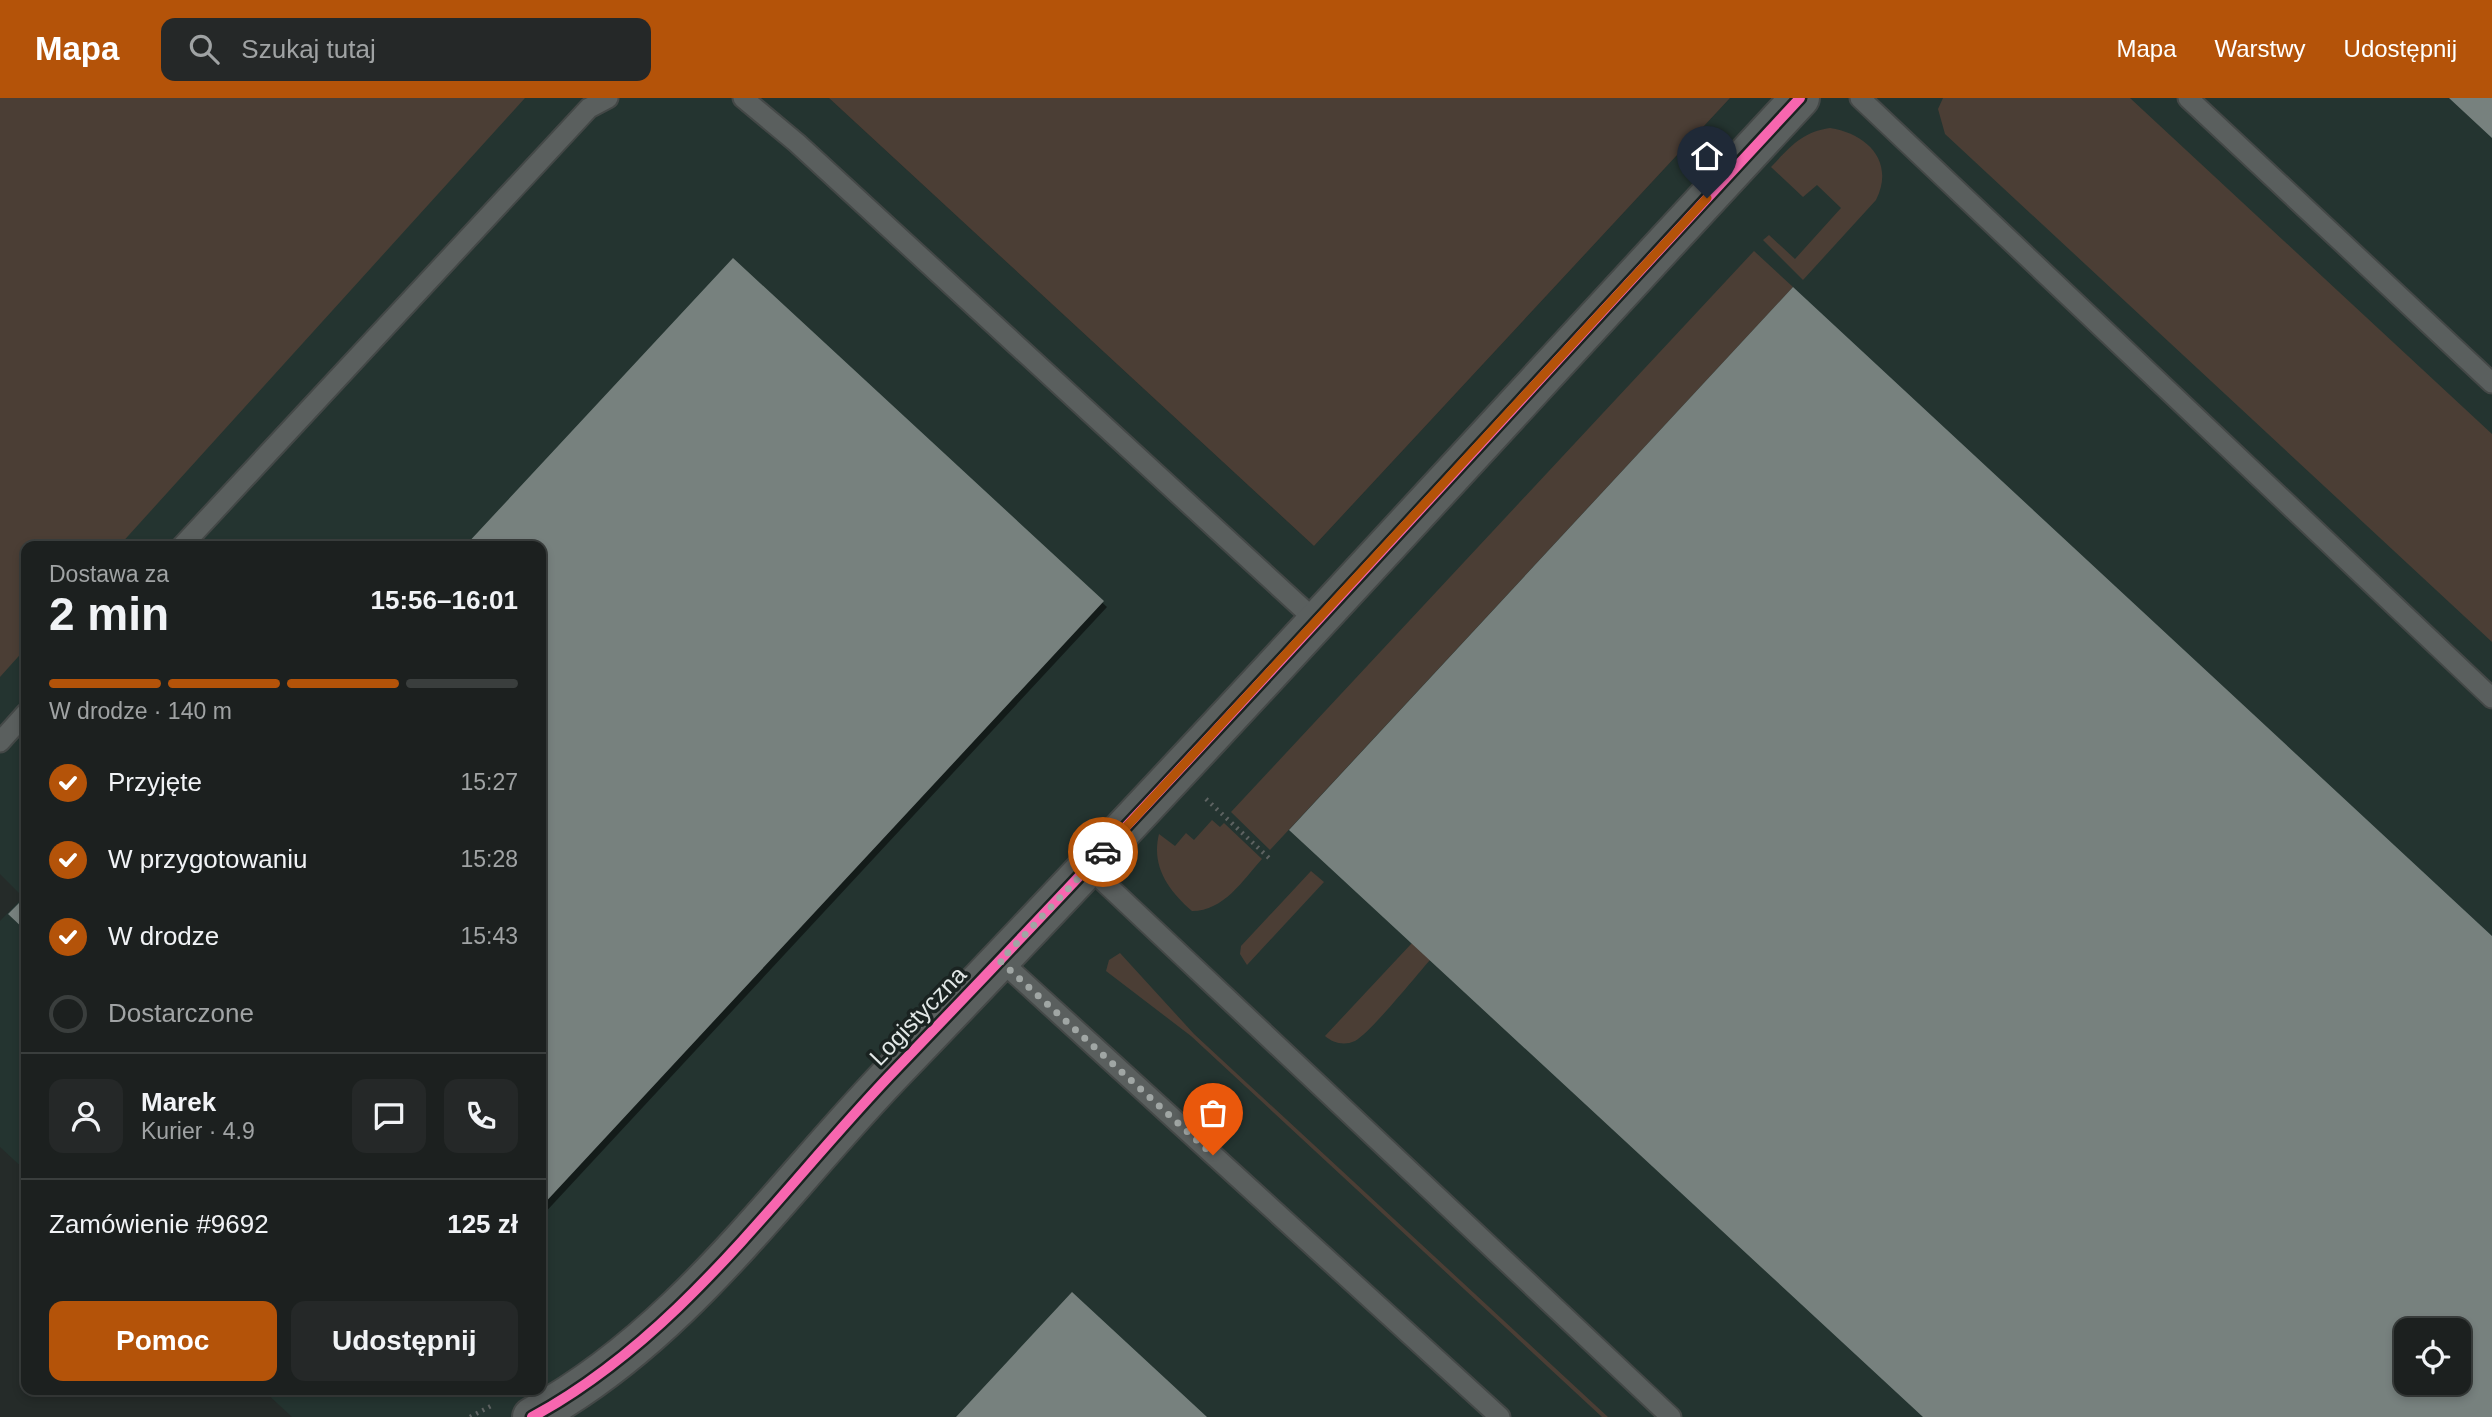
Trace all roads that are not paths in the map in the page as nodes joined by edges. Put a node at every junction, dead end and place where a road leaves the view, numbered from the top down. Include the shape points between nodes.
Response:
1 (608, 98) edge
2 (743, 98) edge
3 (1800, 98) edge
4 (1860, 98) edge
5 (2188, 98) edge
6 (2492, 383) edge
7 (187, 541) edge
8 (1315, 620) junction
9 (2492, 698) edge
10 (21, 719) edge
11 (0, 742) edge
12 (1088, 867) junction
13 (1000, 961) junction
14 (532, 1417) edge
15 (1500, 1417) edge
16 (1671, 1417) edge

1 - 7 lane via 589,108
2 - 8 lane
3 - 8 street, Logistyczna
4 - 9 lane
5 - 6 lane
8 - 12 street, Logistyczna
10 - 11 lane
12 - 13 street, Logistyczna
12 - 16 lane
13 - 14 street, Logistyczna via 676,1308 620,1360
13 - 15 lane

